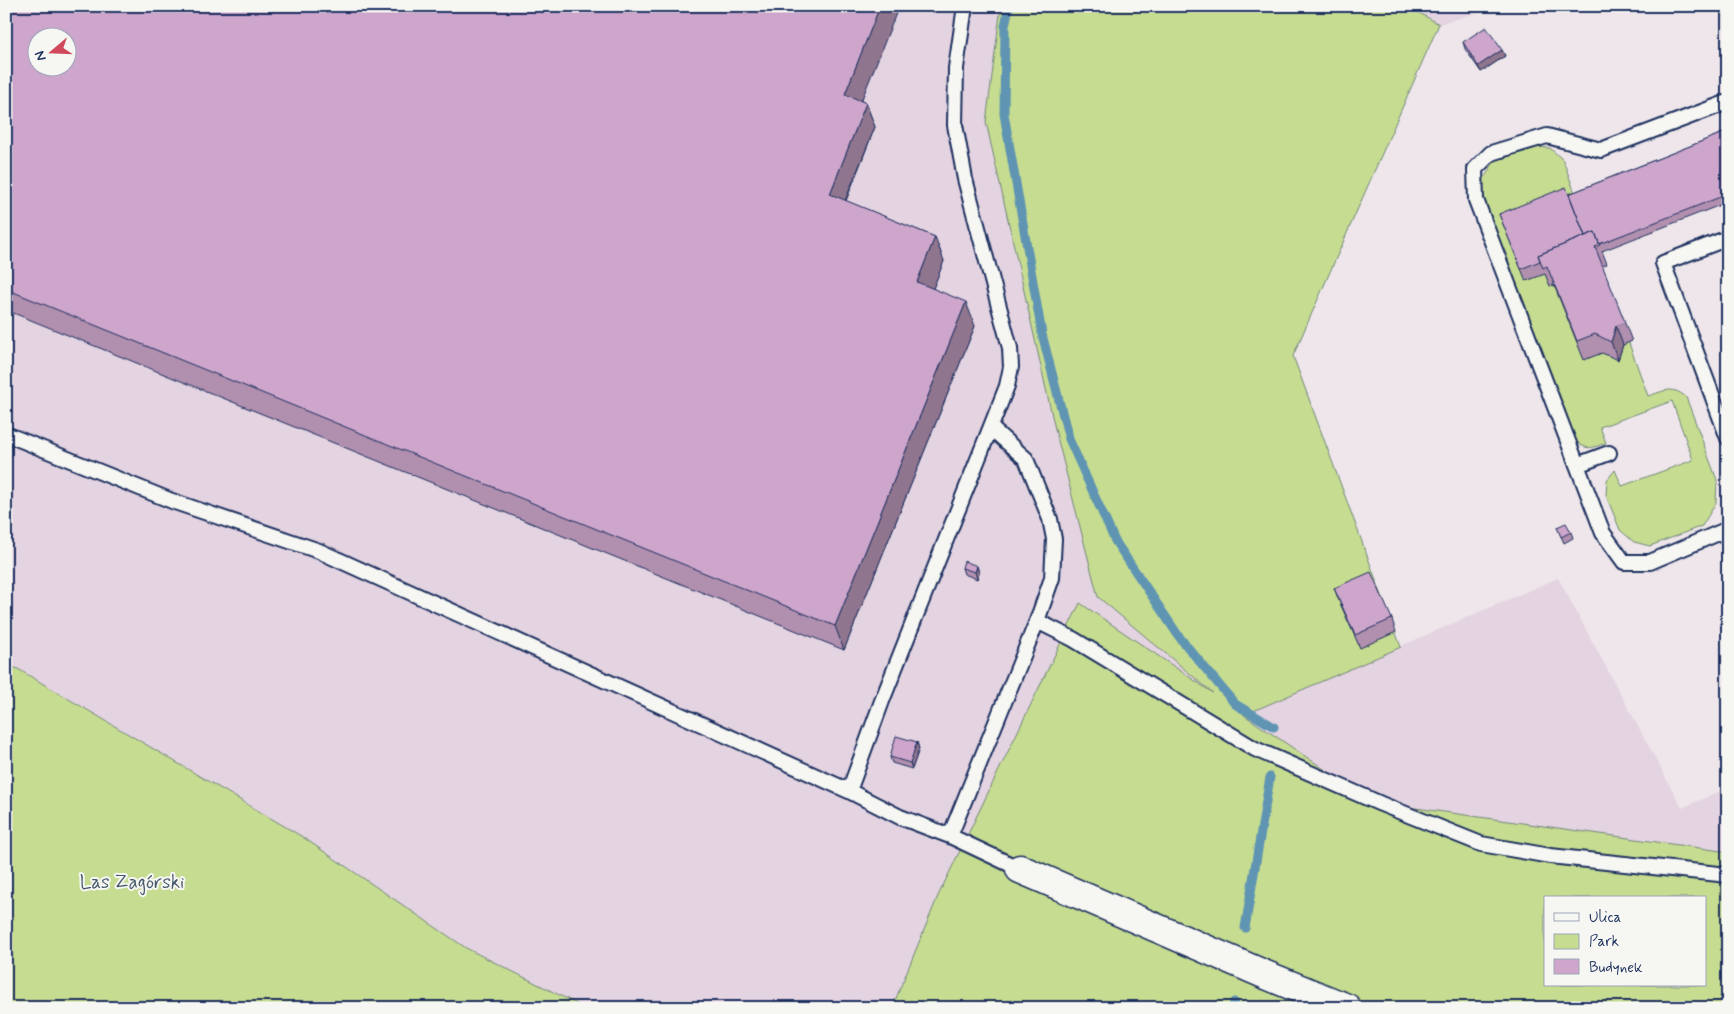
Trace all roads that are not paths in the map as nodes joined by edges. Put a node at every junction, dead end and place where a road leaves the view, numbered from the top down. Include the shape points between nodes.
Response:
1 (965, 6) edge
2 (1728, 102) edge
3 (1728, 238) edge
4 (991, 428) junction
5 (6, 434) edge
6 (1728, 438) edge
7 (1609, 453) dead end
8 (1577, 465) junction
9 (1728, 529) edge
10 (1037, 621) junction
11 (850, 791) junction
12 (950, 836) junction
13 (1020, 869) joint
14 (1728, 875) edge
15 (1346, 1008) edge

1 - 4 lane via 956,68 955,125 965,179 1010,348 1007,386
2 - 8 lane via 1601,150 1547,136 1491,153 1475,170 1476,200
3 - 6 lane via 1664,263
4 - 10 lane via 1026,459 1050,519 1054,540 1052,578
4 - 11 lane via 882,701
5 - 11 lane via 172,501 319,550
7 - 8 lane
8 - 9 lane via 1603,533 1624,562 1650,562
10 - 12 lane
10 - 14 lane via 1073,639 1255,749 1481,844 1550,856
11 - 12 lane via 900,817
12 - 13 lane
13 - 15 street

